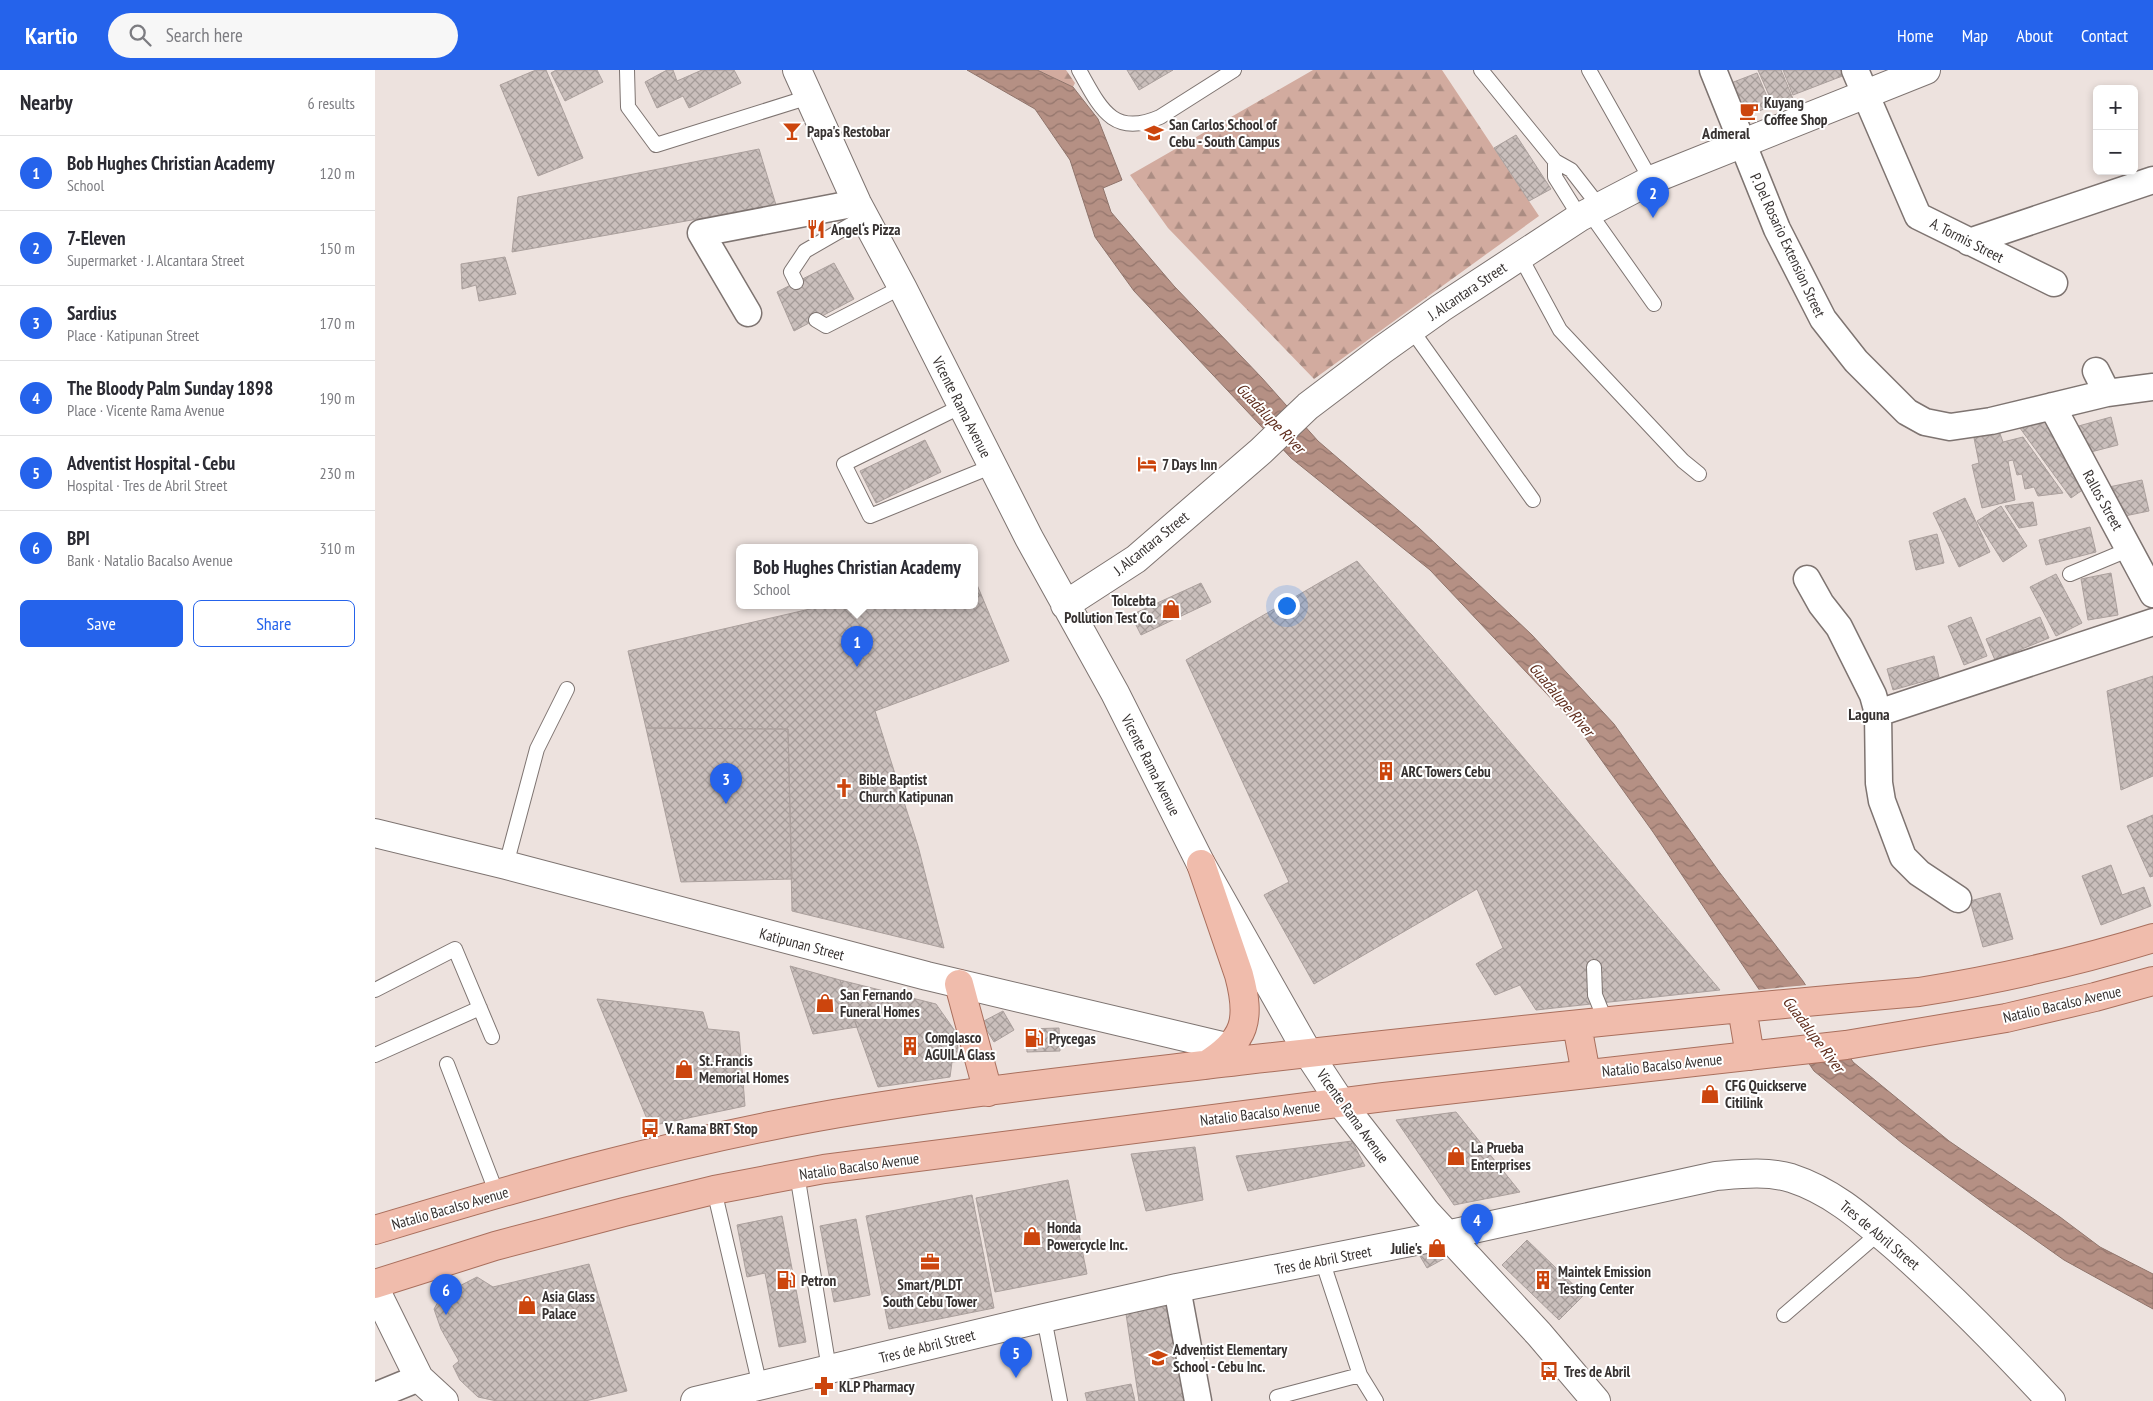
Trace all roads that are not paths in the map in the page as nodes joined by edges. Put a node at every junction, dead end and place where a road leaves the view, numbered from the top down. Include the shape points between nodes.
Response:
1 (627, 70) edge
2 (797, 70) edge
3 (1079, 70) edge
4 (1234, 70) edge
5 (1481, 70) edge
6 (1589, 70) edge
7 (1713, 70) edge
8 (1855, 70) edge
9 (1926, 70) edge
10 (1865, 95) junction
11 (809, 97) junction
12 (1742, 144) junction
13 (1555, 161) junction
14 (1651, 180) junction
15 (2153, 180) edge
16 (860, 210) junction
17 (1589, 212) junction
18 (1969, 242) junction
19 (1520, 256) junction
20 (796, 282) dead end
21 (2053, 284) dead end
22 (902, 286) junction
23 (1653, 304) dead end
24 (748, 313) dead end
25 (816, 320) dead end
26 (1411, 329) junction
27 (2153, 387) edge
28 (962, 406) junction
29 (2052, 406) junction
30 (993, 466) junction
31 (1699, 474) dead end
32 (1533, 500) dead end
33 (2139, 554) edge
34 (2070, 574) dead end
35 (1807, 579) dead end
36 (2153, 594) edge
37 (1065, 605) junction
38 (2153, 622) edge
39 (567, 688) dead end
40 (1878, 712) junction
41 (375, 833) edge
42 (1201, 864) junction
43 (506, 865) junction
44 (1958, 899) dead end
45 (2153, 938) edge
46 (1594, 967) dead end
47 (2153, 981) edge
48 (959, 984) junction
49 (375, 990) edge
50 (1754, 1007) junction
51 (480, 1008) junction
52 (1606, 1022) junction
53 (1577, 1025) junction
54 (492, 1037) dead end
55 (1231, 1048) junction
56 (1308, 1053) junction
57 (375, 1055) edge
58 (1751, 1056) junction
59 (447, 1064) dead end
60 (1206, 1065) junction
61 (1586, 1074) junction
62 (988, 1092) junction
63 (1341, 1102) junction
64 (797, 1174) junction
65 (714, 1190) junction
66 (497, 1194) junction
67 (375, 1230) edge
68 (1879, 1233) junction
69 (1445, 1235) junction
70 (1322, 1260) junction
71 (375, 1284) edge
72 (375, 1288) edge
73 (1177, 1288) junction
74 (1784, 1315) dead end
75 (1044, 1318) junction
76 (829, 1370) junction
77 (1361, 1375) junction
78 (419, 1378) junction
79 (760, 1386) junction
80 (375, 1396) edge
81 (1277, 1397) dead end
82 (443, 1401) edge
83 (695, 1401) edge
84 (1060, 1401) edge
85 (1198, 1401) edge
86 (1376, 1401) edge
87 (1596, 1401) edge
88 (2051, 1401) edge

1 - 11 lane via 628,107 656,145
2 - 11 street, Vicente Rama Avenue
3 - 4 lane via 1111,118 1131,124 1161,117
5 - 13 lane
6 - 14 lane
7 - 12 street, P. Del Rosario Extension Street
8 - 10 street, A. Tormis Street
9 - 10 street, J. Alcantara Street
10 - 12 street, J. Alcantara Street
10 - 18 street, A. Tormis Street via 1918,216
11 - 16 street, Vicente Rama Avenue
12 - 14 street, J. Alcantara Street
12 - 29 street, P. Del Rosario Extension Street via 1777,229 1823,319 1856,361 1907,412 1925,422 1951,427
13 - 17 lane via 1571,170
13 - 17 lane via 1555,177
14 - 17 street, J. Alcantara Street
15 - 18 street
16 - 20 lane via 805,251 791,272
16 - 22 street, Vicente Rama Avenue
16 - 24 street via 701,233
17 - 19 street, J. Alcantara Street
17 - 23 lane
18 - 21 street, A. Tormis Street
19 - 26 street, J. Alcantara Street
19 - 31 lane via 1561,330 1683,461
22 - 25 lane via 826,326
22 - 28 street, Vicente Rama Avenue
26 - 32 lane
26 - 37 street, J. Alcantara Street via 1308,406 1261,451 1135,559
27 - 29 street, P. Del Rosario Extension Street via 2101,382
28 - 30 street, Vicente Rama Avenue
28 - 30 lane via 844,464 870,516
29 - 33 street, Rallos Street
30 - 37 street, Vicente Rama Avenue
33 - 34 lane
33 - 36 street, Rallos Street
35 - 40 street via 1839,627 1873,695
37 - 42 street, Vicente Rama Avenue via 1115,693
38 - 40 street
39 - 43 lane via 537,749
40 - 44 street via 1882,801 1903,857 1919,873
41 - 43 street, Katipunan Street
42 - 55 main road via 1243,992 1244,1024
42 - 56 street, Vicente Rama Avenue
43 - 48 street, Katipunan Street
45 - 50 main road, Natalio Bacalso Avenue via 2082,960 1988,981 1919,992
46 - 52 lane via 1595,994
47 - 58 main road, Natalio Bacalso Avenue via 2006,1018 1845,1045
48 - 55 street, Katipunan Street
48 - 62 main road
49 - 51 lane via 455,948
50 - 52 main road, Natalio Bacalso Avenue
50 - 58 main road
51 - 54 lane
51 - 57 lane
52 - 53 main road, Natalio Bacalso Avenue
53 - 56 main road, Natalio Bacalso Avenue
53 - 61 main road
55 - 60 main road
56 - 60 main road, Natalio Bacalso Avenue
56 - 63 street, Vicente Rama Avenue
58 - 61 main road, Natalio Bacalso Avenue
59 - 66 lane
60 - 62 main road, Natalio Bacalso Avenue
61 - 63 main road, Natalio Bacalso Avenue
62 - 66 main road, Natalio Bacalso Avenue via 807,1120 706,1141
63 - 64 main road, Natalio Bacalso Avenue
63 - 69 street, Vicente Rama Avenue
64 - 65 main road, Natalio Bacalso Avenue
64 - 76 lane
65 - 71 main road, Natalio Bacalso Avenue via 495,1246
65 - 79 lane
66 - 67 main road, Natalio Bacalso Avenue
68 - 69 street, Tres de Abril Street via 1833,1196 1811,1186 1772,1174 1747,1174 1716,1176
68 - 74 lane
68 - 88 street, Tres de Abril Street via 1997,1342
69 - 70 street, Tres de Abril Street
69 - 87 street, Vicente Rama Avenue via 1539,1334
70 - 73 street, Tres de Abril Street
70 - 77 lane
72 - 78 street
73 - 75 street, Tres de Abril Street
73 - 85 street
75 - 76 street, Tres de Abril Street
75 - 84 lane
76 - 79 street, Tres de Abril Street
77 - 81 lane
77 - 86 lane
78 - 80 street
78 - 82 street
79 - 83 street, Tres de Abril Street

